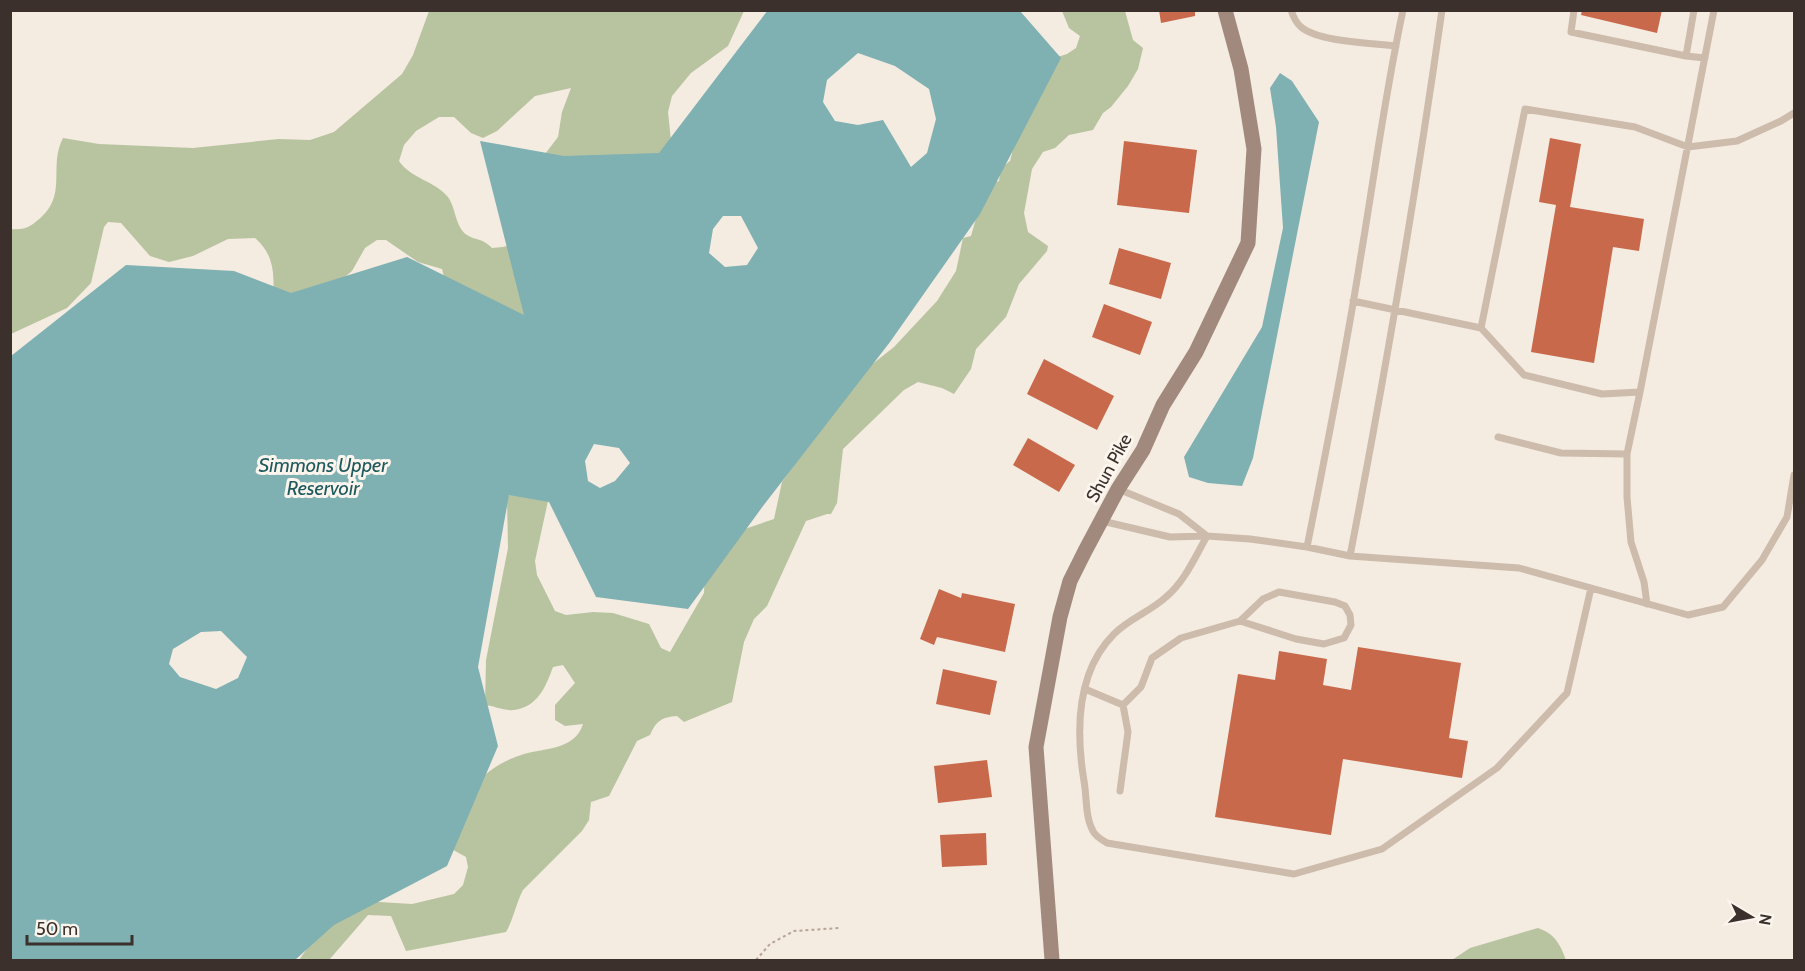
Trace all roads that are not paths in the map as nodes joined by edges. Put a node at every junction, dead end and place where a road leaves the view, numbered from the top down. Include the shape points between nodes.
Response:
1 (1225, 10) edge
2 (1291, 10) edge
3 (1403, 10) edge
4 (1442, 10) edge
5 (1574, 10) edge
6 (1694, 10) edge
7 (1714, 10) edge
8 (1395, 46) junction
9 (1686, 56) junction
10 (1705, 58) junction
11 (1794, 113) edge
12 (1688, 147) junction
13 (1353, 301) junction
14 (1394, 310) junction
15 (1481, 328) junction
16 (1640, 392) junction
17 (1498, 437) dead end
18 (1627, 454) junction
19 (1794, 475) edge
20 (1118, 489) junction
21 (1102, 521) junction
22 (1207, 536) junction
23 (1307, 547) junction
24 (1350, 556) junction
25 (1591, 588) junction
26 (1647, 604) junction
27 (1240, 621) junction
28 (1085, 689) junction
29 (1124, 705) junction
30 (1120, 791) dead end
31 (1052, 960) edge

1 - 20 main road, Shun Pike via 1241,69 1254,149 1248,243 1196,352
2 - 8 lane via 1300,27 1314,34
3 - 8 lane
4 - 14 lane
5 - 9 lane via 1571,32
6 - 9 lane
7 - 10 lane
8 - 13 lane
9 - 10 lane
10 - 12 lane
11 - 12 lane via 1737,141
12 - 15 lane via 1635,127 1525,110
12 - 16 lane
13 - 14 lane
13 - 23 lane
14 - 15 lane
14 - 24 lane
15 - 16 lane via 1524,375 1602,394
16 - 18 lane
17 - 18 lane via 1561,453
18 - 26 lane via 1631,542
19 - 26 lane via 1787,517 1762,560 1723,607 1688,615
20 - 21 main road, Shun Pike
20 - 22 lane via 1179,514
21 - 22 lane via 1170,537
21 - 31 main road, Shun Pike via 1070,581 1036,747
22 - 23 lane
22 - 28 lane via 1181,581 1166,598 1115,633 1100,651
23 - 24 lane
24 - 25 lane via 1519,568
25 - 26 lane
25 - 28 lane via 1567,693 1497,768 1382,849 1294,874 1107,843 1093,832 1079,753
27 - 27 lane via 1263,599 1279,592 1345,606 1351,625 1344,638 1324,644
27 - 29 lane via 1181,638 1152,658 1140,687
28 - 29 lane
29 - 30 lane via 1128,732

